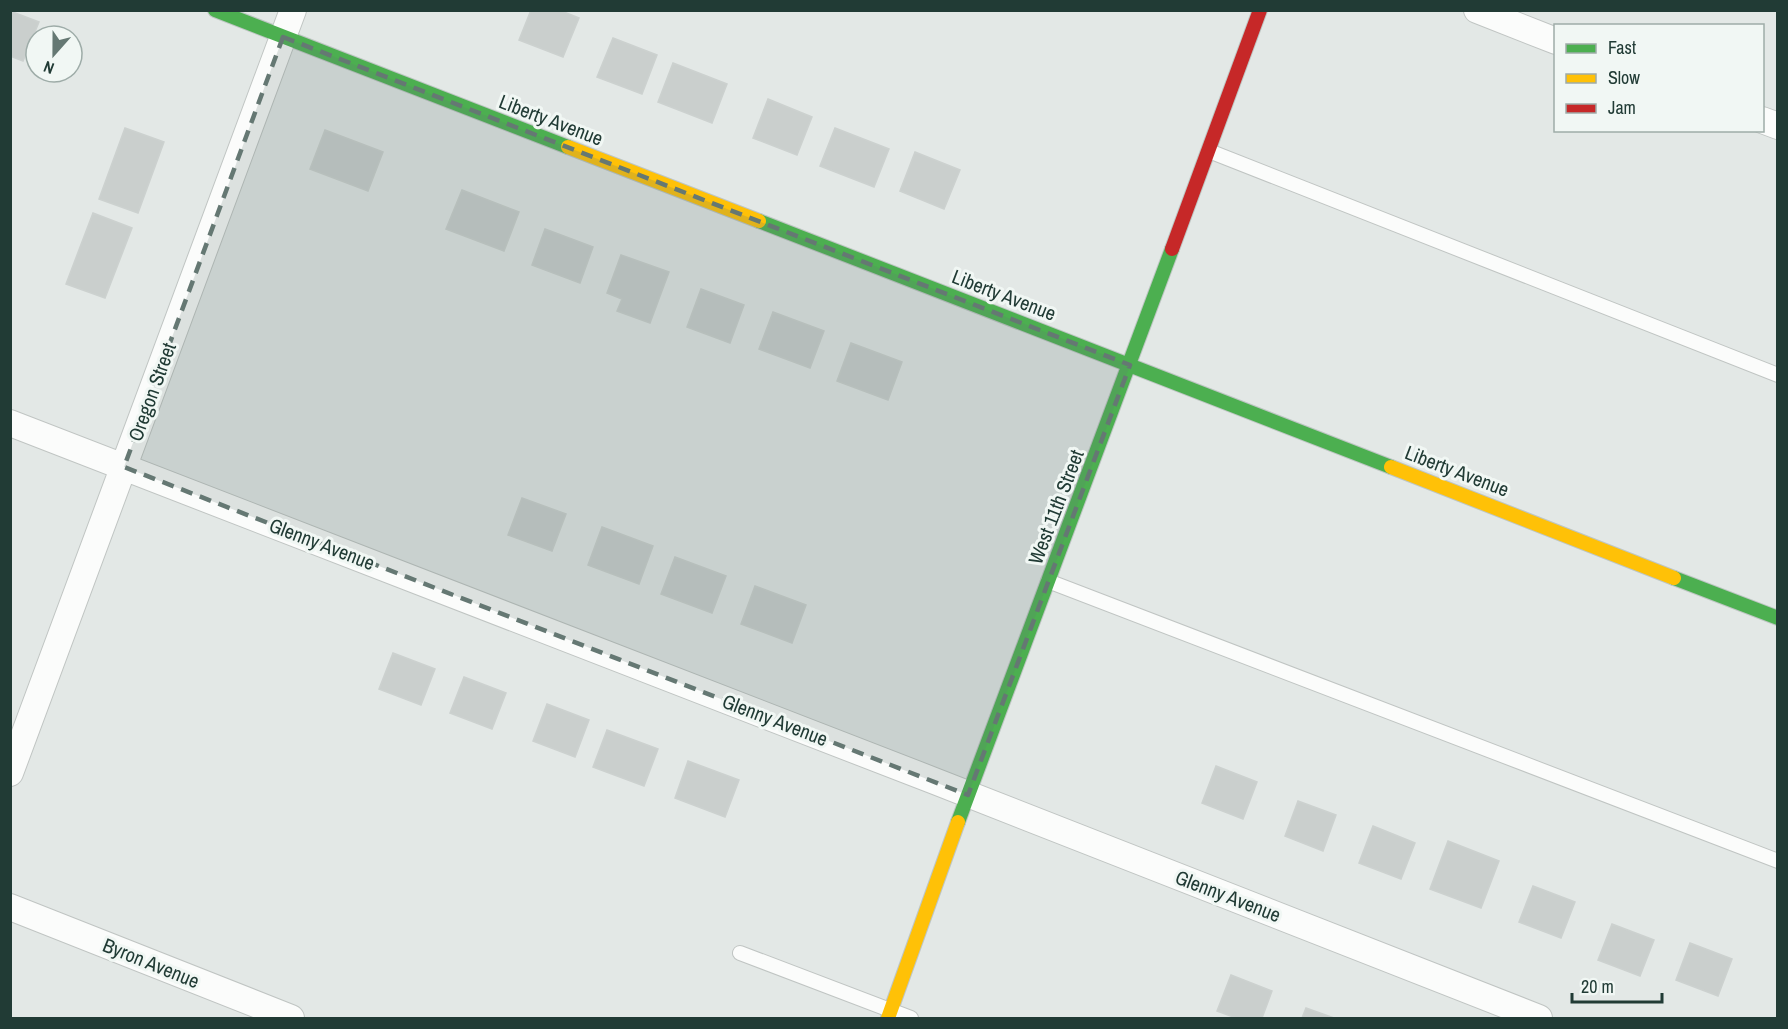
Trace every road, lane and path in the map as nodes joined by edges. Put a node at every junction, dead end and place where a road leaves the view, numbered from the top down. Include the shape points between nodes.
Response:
1 (215, 10) edge
2 (293, 10) edge
3 (1260, 10) edge
4 (1477, 10) edge
5 (283, 37) junction
6 (1554, 40) edge
7 (1209, 151) junction
8 (1130, 364) junction
9 (1778, 375) edge
10 (10, 423) edge
11 (124, 467) junction
12 (1048, 582) junction
13 (1778, 618) edge
14 (10, 773) edge
15 (968, 795) junction
16 (1778, 861) edge
17 (10, 908) edge
18 (740, 953) dead end
19 (890, 1015) edge
20 (291, 1018) edge
21 (910, 1018) edge
22 (1539, 1018) edge

1 - 5 street, Liberty Avenue
2 - 5 street, Oregon Street
3 - 7 street, West 11th Street
4 - 6 street
5 - 8 street, Liberty Avenue
5 - 11 street, Oregon Street
7 - 8 street, West 11th Street
7 - 9 lane
8 - 12 street, West 11th Street
8 - 13 street, Liberty Avenue
10 - 11 street, Glenny Avenue
11 - 14 street, Oregon Street
11 - 15 street, Glenny Avenue
12 - 15 street, West 11th Street
12 - 16 lane
15 - 19 street, West 11th Street
15 - 22 street, Glenny Avenue
17 - 20 street, Byron Avenue
18 - 19 lane
19 - 21 lane

